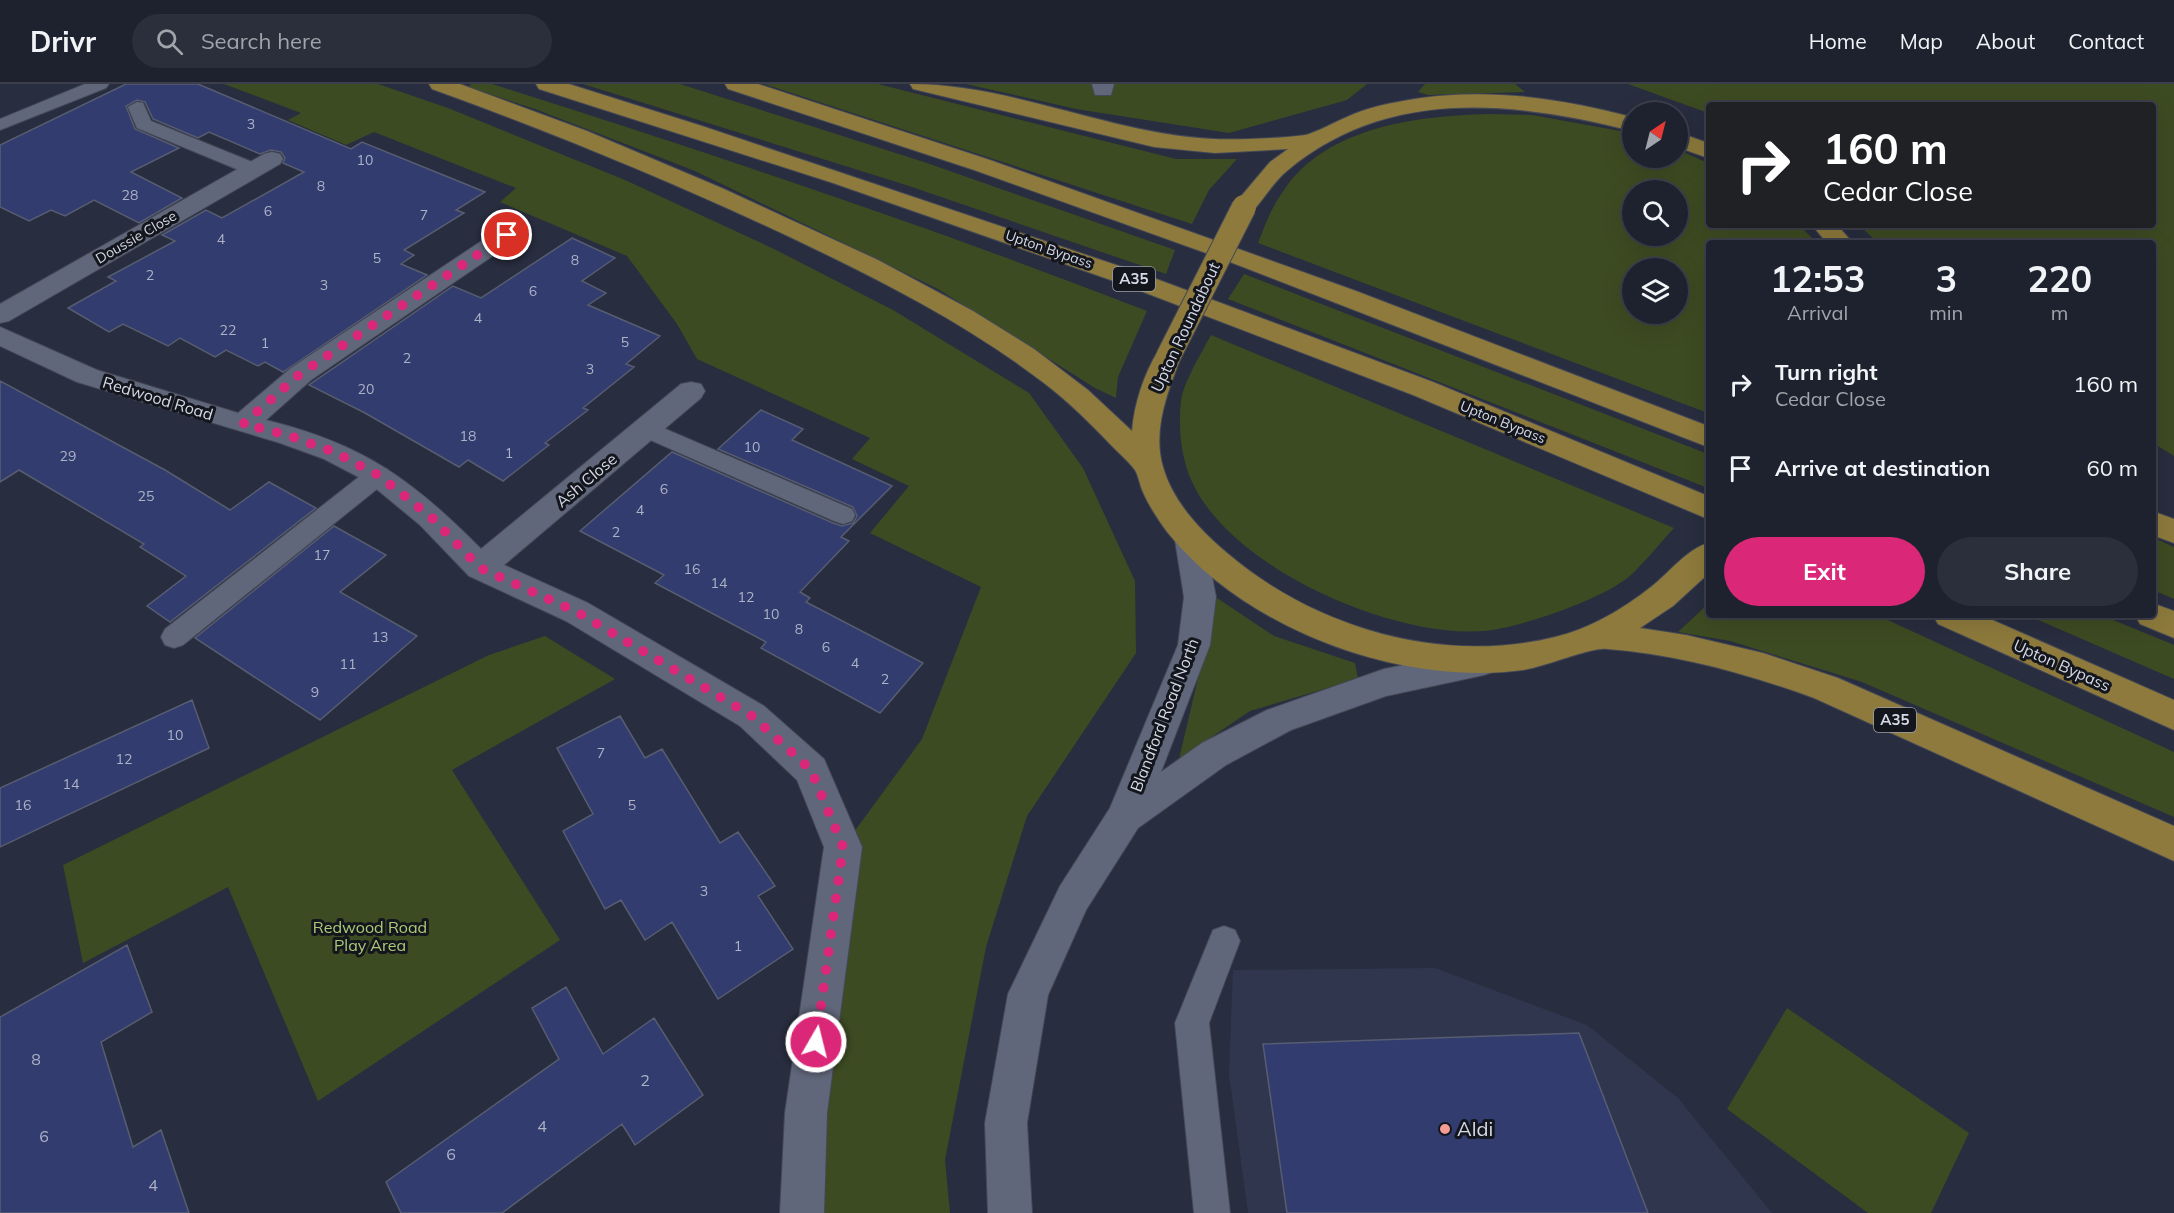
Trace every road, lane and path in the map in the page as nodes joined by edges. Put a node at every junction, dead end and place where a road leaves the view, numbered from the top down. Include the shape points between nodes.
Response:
1 (100, 84) edge
2 (440, 84) edge
3 (547, 84) edge
4 (736, 84) edge
5 (921, 84) edge
6 (1408, 84) edge
7 (1534, 84) edge
8 (137, 108) dead end
9 (1380, 110) junction
10 (1622, 121) edge
11 (1622, 121) edge
12 (0, 124) edge
13 (1308, 141) junction
14 (1688, 144) edge
15 (1706, 151) edge
16 (263, 164) joint
17 (1827, 228) edge
18 (507, 235) dead end
19 (1838, 240) edge
20 (0, 315) edge
21 (0, 336) edge
22 (691, 391) dead end
23 (243, 424) junction
24 (647, 429) junction
25 (1706, 436) edge
26 (1148, 466) junction
27 (378, 475) junction
28 (1706, 507) edge
29 (843, 515) dead end
30 (2156, 524) edge
31 (2174, 532) edge
32 (1190, 540) junction
33 (1702, 562) edge
34 (480, 568) junction
35 (2156, 617) edge
36 (1956, 618) edge
37 (2174, 625) edge
38 (1603, 635) junction
39 (174, 637) dead end
40 (1492, 660) junction
41 (2174, 716) edge
42 (1125, 817) junction
43 (2174, 844) edge
44 (1224, 941) dead end
45 (802, 1213) edge
46 (1010, 1213) edge
47 (1212, 1213) edge

1 - 12 lane
2 - 26 highway via 552,124 725,196 929,297 1003,340 1054,377
3 - 28 highway, Upton Bypass / A35 via 920,204 1237,315
4 - 25 highway via 888,134 1431,328
5 - 13 highway via 1154,140 1215,146
6 - 9 highway
7 - 11 highway
8 - 16 lane via 143,124
9 - 10 highway, Upton Roundabout via 1466,100 1498,101
9 - 13 highway, Upton Roundabout via 1334,126
13 - 26 highway, Upton Roundabout, bridge via 1270,171 1244,207 1168,357 1148,411
14 - 15 highway
16 - 20 street, Doussie Close
17 - 19 highway
18 - 23 street via 300,374
21 - 23 street, Redwood Road via 87,376
22 - 24 street, Ash Close
23 - 27 street, Redwood Road via 334,452
24 - 29 lane
24 - 34 street, Ash Close
26 - 32 highway, Upton Roundabout via 1158,492
27 - 34 street, Redwood Road via 431,517
27 - 39 lane
30 - 31 highway
32 - 40 highway, Upton Roundabout via 1230,574 1266,597 1350,638 1407,650
32 - 42 street, Blandford Road North via 1200,597 1194,645
33 - 38 highway, Upton Roundabout via 1672,591
34 - 45 street, Redwood Road via 577,612 752,716 811,770 843,847 806,1113
35 - 37 highway
36 - 41 highway, Upton Bypass
38 - 40 highway, Upton Roundabout via 1525,656
38 - 43 highway, A35 via 1686,648 1763,666 1826,688
40 - 42 street, Blandford Road North via 1384,682 1279,720 1214,754
42 - 46 street, Blandford Road North via 1073,898 1028,994 1006,1123
44 - 47 lane via 1192,1023

